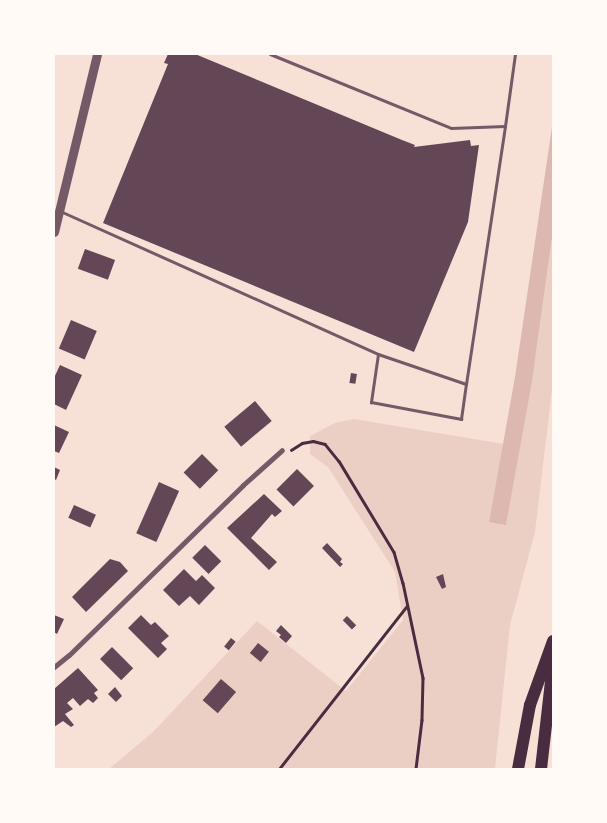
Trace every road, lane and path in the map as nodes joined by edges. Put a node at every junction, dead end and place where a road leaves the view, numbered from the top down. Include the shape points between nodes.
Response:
1 (97, 54) edge
2 (270, 54) edge
3 (514, 54) edge
4 (506, 126) junction
5 (58, 210) junction
6 (54, 232) edge
7 (378, 354) junction
8 (466, 384) junction
9 (282, 450) joint
10 (407, 606) junction
11 (553, 641) edge
12 (553, 664) edge
13 (54, 667) edge
14 (279, 769) edge
15 (416, 769) edge
16 (518, 769) edge
17 (541, 769) edge

1 - 5 street
2 - 4 lane via 450,128
3 - 4 lane
4 - 8 lane
5 - 6 street
5 - 7 lane
7 - 8 lane
7 - 8 lane via 371,402 461,419
9 - 10 path via 287,452 313,441 325,444 339,461 394,552
9 - 13 street
10 - 14 path
10 - 15 path via 423,678
11 - 16 highway via 530,705
12 - 17 highway

